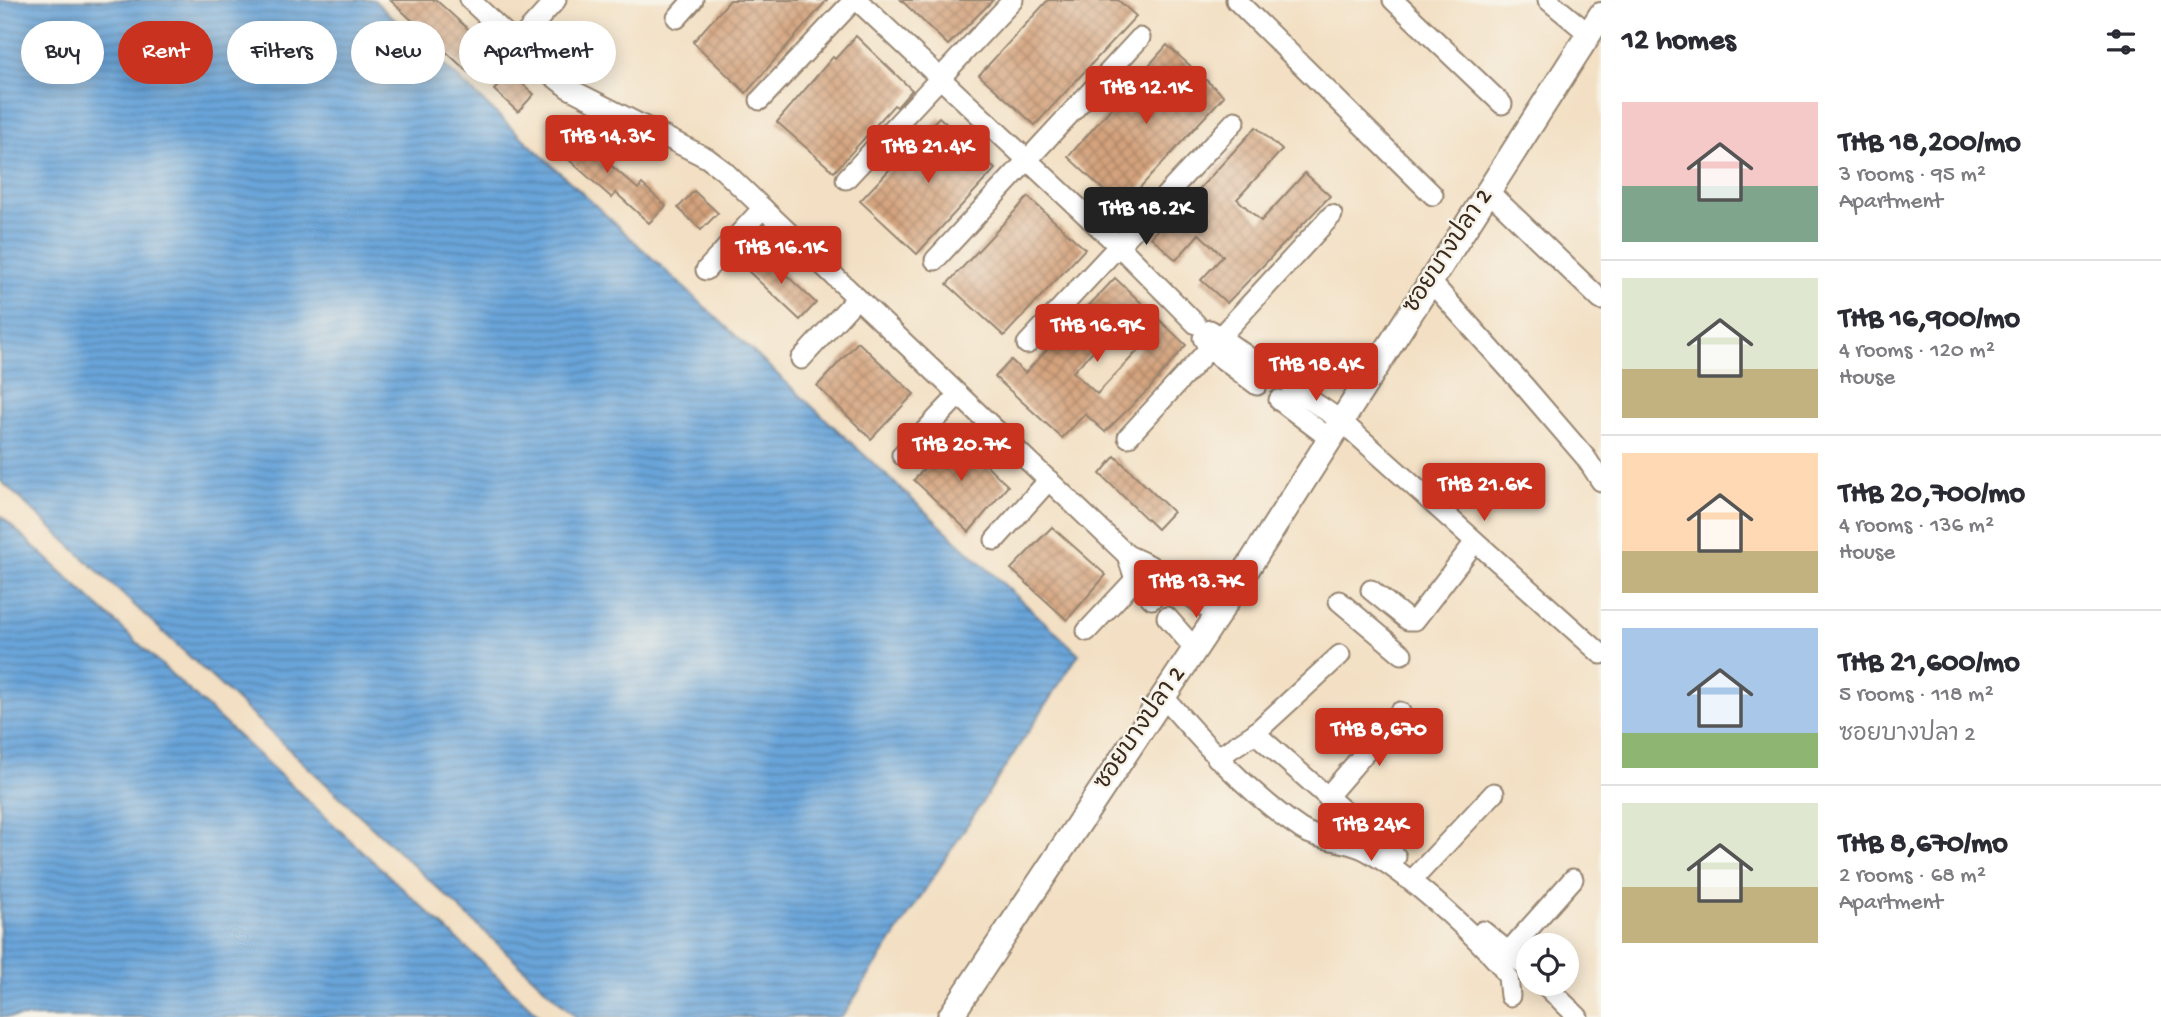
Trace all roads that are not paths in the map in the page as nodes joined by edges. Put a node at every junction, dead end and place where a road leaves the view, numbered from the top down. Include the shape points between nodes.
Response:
1 (470, 0) edge
2 (555, 0) edge
3 (693, 0) edge
4 (855, 0) edge
5 (1013, 0) edge
6 (1393, 0) edge
7 (1548, 0) edge
8 (1595, 0) edge
9 (1246, 3) edge
10 (1601, 5) edge
11 (677, 18) dead end
12 (492, 21) edge
13 (536, 21) edge
14 (1595, 24) edge
15 (1140, 38) dead end
16 (940, 78) junction
17 (563, 84) edge
18 (760, 100) dead end
19 (1502, 104) dead end
20 (1235, 121) dead end
21 (1027, 160) junction
22 (846, 179) dead end
23 (1488, 191) junction
24 (1433, 195) dead end
25 (763, 208) junction
26 (1332, 215) dead end
27 (1119, 246) junction
28 (935, 260) dead end
29 (706, 270) dead end
30 (1430, 281) junction
31 (858, 298) junction
32 (1601, 300) edge
33 (1215, 342) junction
34 (1027, 344) dead end
35 (801, 359) dead end
36 (1262, 377) tunnel mouth
37 (1285, 393) tunnel mouth
38 (960, 395) junction
39 (1334, 429) junction
40 (1128, 437) dead end
41 (902, 455) dead end
42 (1049, 480) junction
43 (1601, 481) edge
44 (995, 540) dead end
45 (1475, 542) junction
46 (1127, 555) junction
47 (1149, 565) junction
48 (1166, 577) dead end
49 (1135, 579) junction
50 (1371, 590) dead end
51 (1187, 593) dead end
52 (1152, 599) dead end
53 (1339, 601) dead end
54 (1389, 604) junction
55 (1217, 616) junction
56 (1167, 617) dead end
57 (1370, 627) junction
58 (1087, 631) dead end
59 (1195, 649) junction
60 (1402, 654) dead end
61 (1601, 654) edge
62 (1340, 655) dead end
63 (1162, 695) junction
64 (1400, 712) dead end
65 (1255, 733) junction
66 (1217, 758) junction
67 (1494, 793) dead end
68 (1327, 797) junction
69 (1417, 875) junction
70 (1573, 879) dead end
71 (1508, 952) junction
72 (1516, 958) edge
73 (1510, 996) dead end
74 (1556, 996) edge
75 (950, 1017) edge
76 (1578, 1017) edge

1 - 12 street
2 - 13 street
3 - 11 street
4 - 16 street
4 - 18 street
5 - 16 street
6 - 19 street
7 - 14 street
8 - 10 street
9 - 24 street
14 - 23 street, ซอยบางปลา 2
15 - 21 street
16 - 21 street
16 - 22 street
17 - 25 street via 707,158
20 - 27 street
21 - 27 street
21 - 28 street
23 - 30 street, ซอยบางปลา 2
23 - 32 street
25 - 29 street
25 - 31 street
26 - 33 street
27 - 33 street
27 - 34 street
30 - 39 street, ซอยบางปลา 2
30 - 43 street via 1586,458
31 - 35 street
31 - 38 street
33 - 36 street
33 - 40 street
37 - 39 street
38 - 41 street
38 - 42 street
39 - 45 street
39 - 55 street, ซอยบางปลา 2
42 - 44 street
42 - 46 street
45 - 54 street via 1415,620 1408,620
45 - 61 street
46 - 47 street
46 - 49 street
47 - 48 street
47 - 49 street
49 - 52 street
49 - 58 street
50 - 54 street
51 - 55 street
53 - 57 street
54 - 57 street
55 - 59 street, ซอยบางปลา 2
56 - 59 street
57 - 60 street
59 - 63 street, ซอยบางปลา 2
62 - 65 street
63 - 66 street
63 - 75 street, ซอยบางปลา 2
64 - 68 street
65 - 66 street
65 - 68 street
66 - 73 street via 1304,831 1365,849 1387,863 1486,948 1508,977
67 - 69 street
68 - 69 street
69 - 71 street
70 - 71 street
71 - 72 street
74 - 76 street

